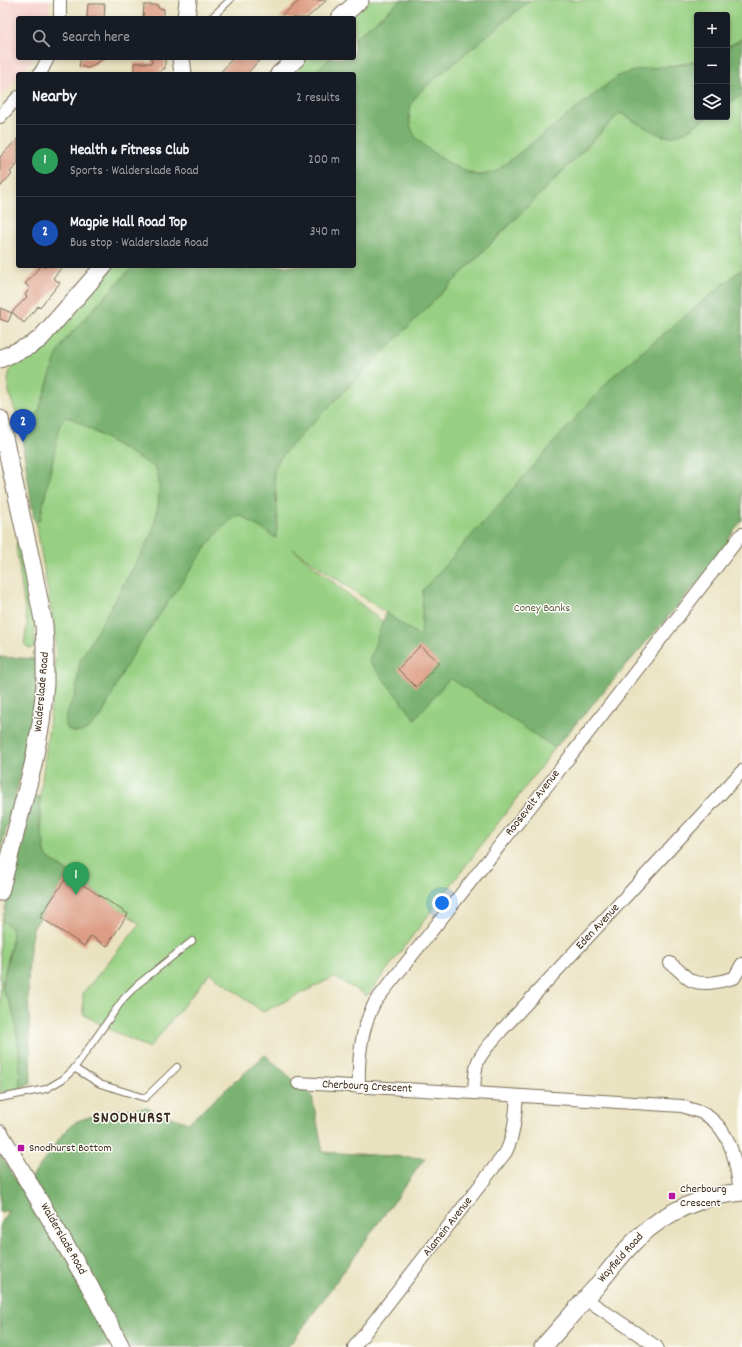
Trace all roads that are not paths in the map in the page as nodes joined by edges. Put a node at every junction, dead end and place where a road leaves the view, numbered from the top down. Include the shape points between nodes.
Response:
1 (60, 0) edge
2 (188, 0) edge
3 (230, 0) edge
4 (360, 0) edge
5 (60, 16) edge
6 (186, 16) edge
7 (213, 16) edge
8 (342, 16) edge
9 (47, 60) edge
10 (181, 60) edge
11 (295, 60) edge
12 (40, 72) edge
13 (183, 72) edge
14 (281, 72) edge
15 (16, 99) edge
16 (0, 117) edge
17 (102, 268) edge
18 (0, 359) edge
19 (1, 426) edge
20 (742, 534) edge
21 (742, 771) edge
22 (0, 892) edge
23 (192, 941) dead end
24 (670, 962) dead end
25 (742, 964) edge
26 (74, 1068) junction
27 (177, 1068) dead end
28 (298, 1083) dead end
29 (359, 1087) junction
30 (474, 1093) junction
31 (517, 1096) junction
32 (0, 1098) edge
33 (0, 1134) edge
34 (741, 1192) edge
35 (586, 1299) junction
36 (121, 1347) edge
37 (354, 1347) edge
38 (543, 1347) edge
39 (657, 1347) edge

1 - 5 street
2 - 6 street
3 - 7 lane
4 - 8 street
9 - 12 street
10 - 13 street
11 - 14 street
15 - 16 street
17 - 18 street via 40,339
19 - 22 street, Walderslade Road via 44,625 45,684 33,765
20 - 29 street, Roosevelt Avenue via 376,1002 362,1044
21 - 30 street, Eden Avenue via 484,1051 477,1066
23 - 26 lane via 124,998
24 - 25 street via 691,981 704,983 734,978
26 - 27 lane via 100,1084 145,1098
26 - 32 lane via 63,1079 46,1089
28 - 29 street, Cherbourg Crescent
29 - 30 street, Cherbourg Crescent
30 - 31 street, Cherbourg Crescent
31 - 34 street, Cherbourg Crescent via 682,1106 700,1112 713,1120 729,1142 734,1154
31 - 37 street, Alamein Avenue via 512,1139 506,1152
33 - 36 street, Walderslade Road via 89,1285
34 - 35 street, Wayfield Road via 691,1204 658,1222 637,1239
35 - 38 street, Wayfield Road
35 - 39 street

